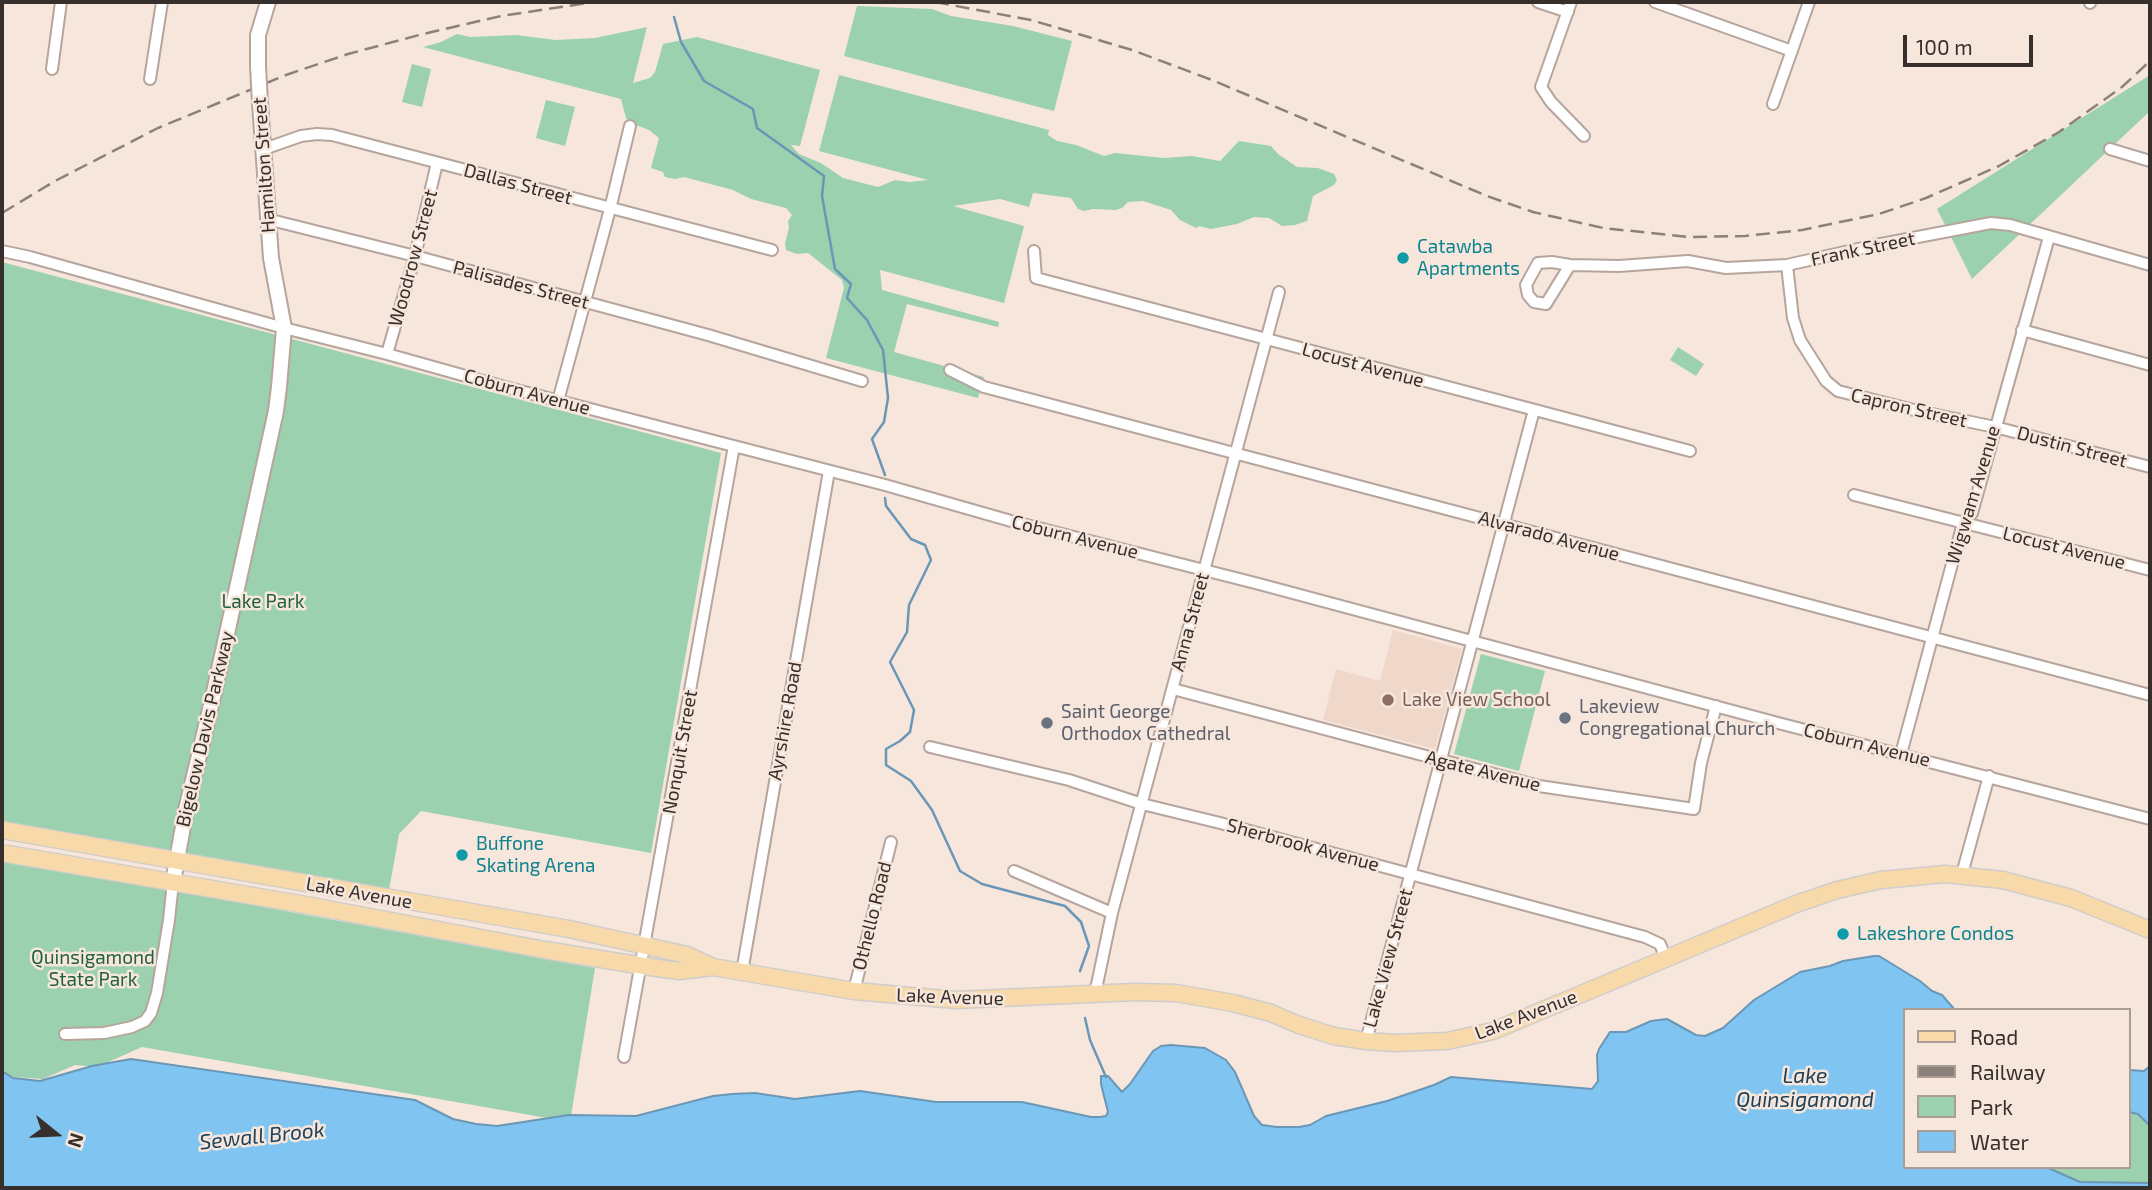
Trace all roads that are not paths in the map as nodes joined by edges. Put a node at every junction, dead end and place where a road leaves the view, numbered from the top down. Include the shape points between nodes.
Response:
1 (61, 2) edge
2 (162, 2) edge
3 (268, 2) edge
4 (1538, 2) edge
5 (1656, 2) edge
6 (1693, 2) edge
7 (1809, 2) edge
8 (1570, 7) edge
9 (1689, 14) junction
10 (1792, 51) junction
11 (52, 69) dead end
12 (150, 79) dead end
13 (1773, 104) dead end
14 (630, 126) dead end
15 (1584, 136) dead end
16 (264, 149) junction
17 (2110, 149) dead end
18 (2150, 161) edge
19 (438, 163) junction
20 (610, 209) junction
21 (267, 219) junction
22 (2049, 237) junction
23 (772, 250) dead end
24 (2, 251) edge
25 (1034, 251) dead end
26 (415, 256) junction
27 (2150, 264) edge
28 (1570, 265) junction
29 (1787, 265) junction
30 (1279, 292) dead end
31 (584, 303) junction
32 (284, 328) junction
33 (2022, 330) junction
34 (1266, 339) junction
35 (387, 354) junction
36 (2150, 365) edge
37 (950, 370) dead end
38 (862, 381) dead end
39 (558, 401) junction
40 (1534, 410) junction
41 (1994, 426) junction
42 (734, 446) junction
43 (1690, 451) dead end
44 (1234, 453) junction
45 (2150, 467) edge
46 (829, 471) junction
47 (1854, 495) dead end
48 (1963, 523) junction
49 (1504, 524) junction
50 (1204, 570) junction
51 (2150, 570) edge
52 (1932, 638) junction
53 (1472, 641) junction
54 (1173, 689) junction
55 (2150, 695) edge
56 (1717, 706) junction
57 (930, 747) dead end
58 (1901, 754) junction
59 (1440, 760) junction
60 (1990, 776) junction
61 (1142, 804) junction
62 (2150, 818) edge
63 (2, 830) edge
64 (891, 842) dead end
65 (2, 853) edge
66 (176, 861) junction
67 (1014, 871) dead end
68 (1409, 874) junction
69 (1962, 874) junction
70 (173, 882) junction
71 (1112, 913) junction
72 (2150, 930) edge
73 (645, 947) junction
74 (1667, 959) junction
75 (641, 965) junction
76 (713, 967) junction
77 (742, 972) junction
78 (854, 991) junction
79 (1095, 994) junction
80 (65, 1034) dead end
81 (1366, 1041) junction
82 (624, 1057) dead end

1 - 11 street
2 - 12 street
3 - 16 main road, Hamilton Street, bridge via 258,36
4 - 8 street
5 - 9 street
6 - 9 street
7 - 10 street
8 - 15 street via 1541,87
9 - 10 street
10 - 13 street
14 - 20 street
16 - 19 street, Dallas Street via 301,136 332,135
16 - 21 main road, Hamilton Street
17 - 18 street
19 - 20 street, Dallas Street
19 - 26 street, Woodrow Street
20 - 23 street, Dallas Street
20 - 31 street
21 - 26 street, Palisades Street
21 - 32 main road, Hamilton Street
22 - 27 street, Frank Street
22 - 29 street, Frank Street via 2006,224 1981,224
22 - 33 street, Wigwam Avenue
24 - 32 street, Coburn Avenue
25 - 34 street, Locust Avenue via 1036,278
26 - 31 street, Palisades Street
26 - 35 street, Woodrow Street
28 - 28 street, Frank Street via 1546,304 1534,302 1526,285 1538,263
28 - 29 street, Frank Street via 1619,267 1688,261 1726,268
29 - 41 street, Capron Street via 1797,333 1833,388 1847,395
30 - 34 street, Anna Street
31 - 38 street, Palisades Street
31 - 39 street
32 - 35 street, Coburn Avenue
32 - 66 main road, Bigelow Davis Parkway via 276,411
33 - 36 street
33 - 41 street, Wigwam Avenue
34 - 40 street, Locust Avenue
34 - 44 street, Anna Street
35 - 39 street, Coburn Avenue
37 - 44 street, Alvarado Avenue via 984,387
39 - 42 street, Coburn Avenue
40 - 43 street, Locust Avenue
40 - 49 street
41 - 45 street, Dustin Street
41 - 48 street, Wigwam Avenue via 1972,513
42 - 46 street, Coburn Avenue
42 - 73 street, Nonquit Street
44 - 49 street, Alvarado Avenue
44 - 50 street, Anna Street
46 - 50 street, Coburn Avenue
46 - 77 street, Ayrshire Road
47 - 48 street, Locust Avenue
48 - 51 street, Locust Avenue
48 - 52 street, Wigwam Avenue
49 - 52 street, Alvarado Avenue
49 - 53 street
50 - 53 street, Coburn Avenue
50 - 54 street, Anna Street
52 - 55 street, Alvarado Avenue
52 - 58 street, Wigwam Avenue
53 - 56 street, Coburn Avenue
53 - 59 street
54 - 59 street, Agate Avenue
54 - 61 street, Anna Street
56 - 58 street, Coburn Avenue
56 - 59 street, Agate Avenue via 1694,808 1539,786
57 - 61 street, Sherbrook Avenue via 1069,780
58 - 60 street, Coburn Avenue
59 - 68 street, Lake View Street
60 - 62 street, Coburn Avenue
60 - 69 street
61 - 68 street, Sherbrook Avenue
61 - 71 street, Anna Street
63 - 66 main road, Lake Avenue
64 - 78 street, Othello Road
65 - 70 main road, Lake Avenue
66 - 70 main road, Bigelow Davis Parkway
66 - 73 main road, Lake Avenue via 569,929
67 - 71 street
68 - 74 street, Sherbrook Avenue via 1645,937 1660,944
68 - 81 street, Lake View Street
69 - 72 main road, Lake Avenue via 2051,891
69 - 74 main road, Lake Avenue via 1897,877 1837,890
70 - 75 main road, Lake Avenue
70 - 80 street via 151,1013 132,1027
71 - 79 street, Anna Street
73 - 75 street, Nonquit Street
73 - 76 main road, Lake Avenue via 687,955
74 - 81 main road, Lake Avenue via 1478,1036 1435,1042
75 - 76 main road, Lake Avenue via 679,971
75 - 82 street, Nonquit Street
76 - 77 main road, Lake Avenue
77 - 78 main road, Lake Avenue
78 - 79 main road, Lake Avenue via 956,1000
79 - 81 main road, Lake Avenue via 1154,992 1212,998 1317,1031

